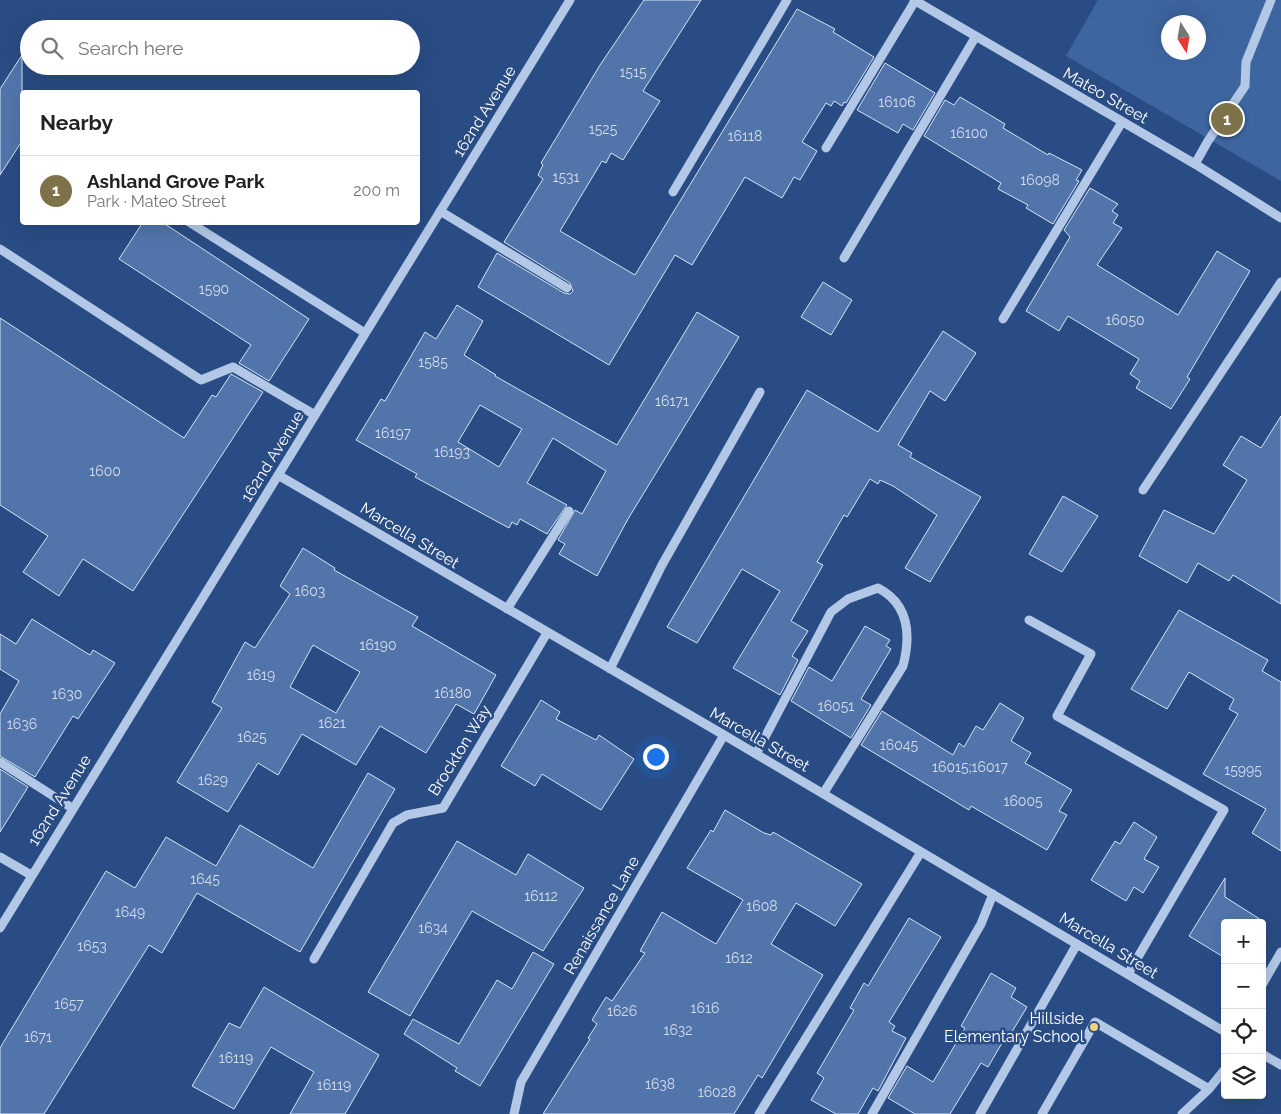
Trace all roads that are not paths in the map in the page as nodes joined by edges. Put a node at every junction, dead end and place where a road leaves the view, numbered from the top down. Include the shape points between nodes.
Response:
1 (570, 0) edge
2 (787, 0) edge
3 (914, 0) edge
4 (1271, 0) edge
5 (976, 36) junction
6 (1122, 122) junction
7 (826, 148) dead end
8 (1196, 164) junction
9 (673, 192) dead end
10 (440, 211) junction
11 (1281, 218) edge
12 (194, 225) edge
13 (0, 249) edge
14 (844, 258) dead end
15 (1281, 282) edge
16 (567, 288) dead end
17 (1003, 319) dead end
18 (365, 333) junction
19 (760, 392) dead end
20 (315, 415) junction
21 (278, 474) junction
22 (1143, 490) dead end
23 (568, 511) dead end
24 (507, 609) junction
25 (1029, 620) dead end
26 (546, 633) junction
27 (610, 669) junction
28 (724, 735) junction
29 (756, 754) junction
30 (0, 762) edge
31 (823, 794) junction
32 (72, 808) junction
33 (921, 852) junction
34 (0, 857) edge
35 (30, 875) junction
36 (993, 894) junction
37 (0, 928) edge
38 (1076, 944) junction
39 (1281, 952) edge
40 (314, 959) dead end
41 (1128, 974) junction
42 (1266, 978) edge
43 (1221, 1030) edge
44 (1266, 1056) edge
45 (1281, 1065) edge
46 (1221, 1074) edge
47 (1209, 1089) junction
48 (514, 1114) edge
49 (759, 1114) edge
50 (872, 1114) edge
51 (980, 1114) edge
52 (1042, 1114) edge
53 (1182, 1114) edge

1 - 10 street, 162nd Avenue
2 - 9 street
3 - 5 street, Mateo Street
3 - 7 street
4 - 8 street via 1246,62 1245,86 1208,140
5 - 6 street, Mateo Street
5 - 14 street
6 - 8 street, Mateo Street
6 - 17 street
8 - 11 street, Mateo Street
10 - 16 street
10 - 18 street, 162nd Avenue
12 - 18 street
13 - 20 street via 201,380 233,367
15 - 22 street
18 - 20 street, 162nd Avenue
19 - 27 street via 662,564
20 - 21 street, 162nd Avenue
21 - 24 street, Marcella Street
21 - 32 street, 162nd Avenue
23 - 24 street
24 - 26 street, Marcella Street
25 - 41 street via 1091,654 1057,716 1224,810
26 - 27 street, Marcella Street
26 - 40 street, Brockton Way via 443,808 407,815 394,823
27 - 28 street, Marcella Street
28 - 29 street, Marcella Street
28 - 48 street, Renaissance Lane via 521,1082
29 - 31 street, Marcella Street
29 - 31 street via 831,612 848,598 878,588 889,594 898,604 906,623 908,646 903,666
30 - 32 street
31 - 33 street, Marcella Street
32 - 35 street, 162nd Avenue
33 - 36 street, Marcella Street
33 - 49 street
34 - 35 street
35 - 37 street, 162nd Avenue
36 - 38 street, Marcella Street
36 - 50 street via 981,924
38 - 41 street, Marcella Street
38 - 51 street
39 - 42 street
41 - 43 street, Marcella Street
44 - 45 street
46 - 47 street
47 - 52 street via 1094,1022
47 - 53 street

